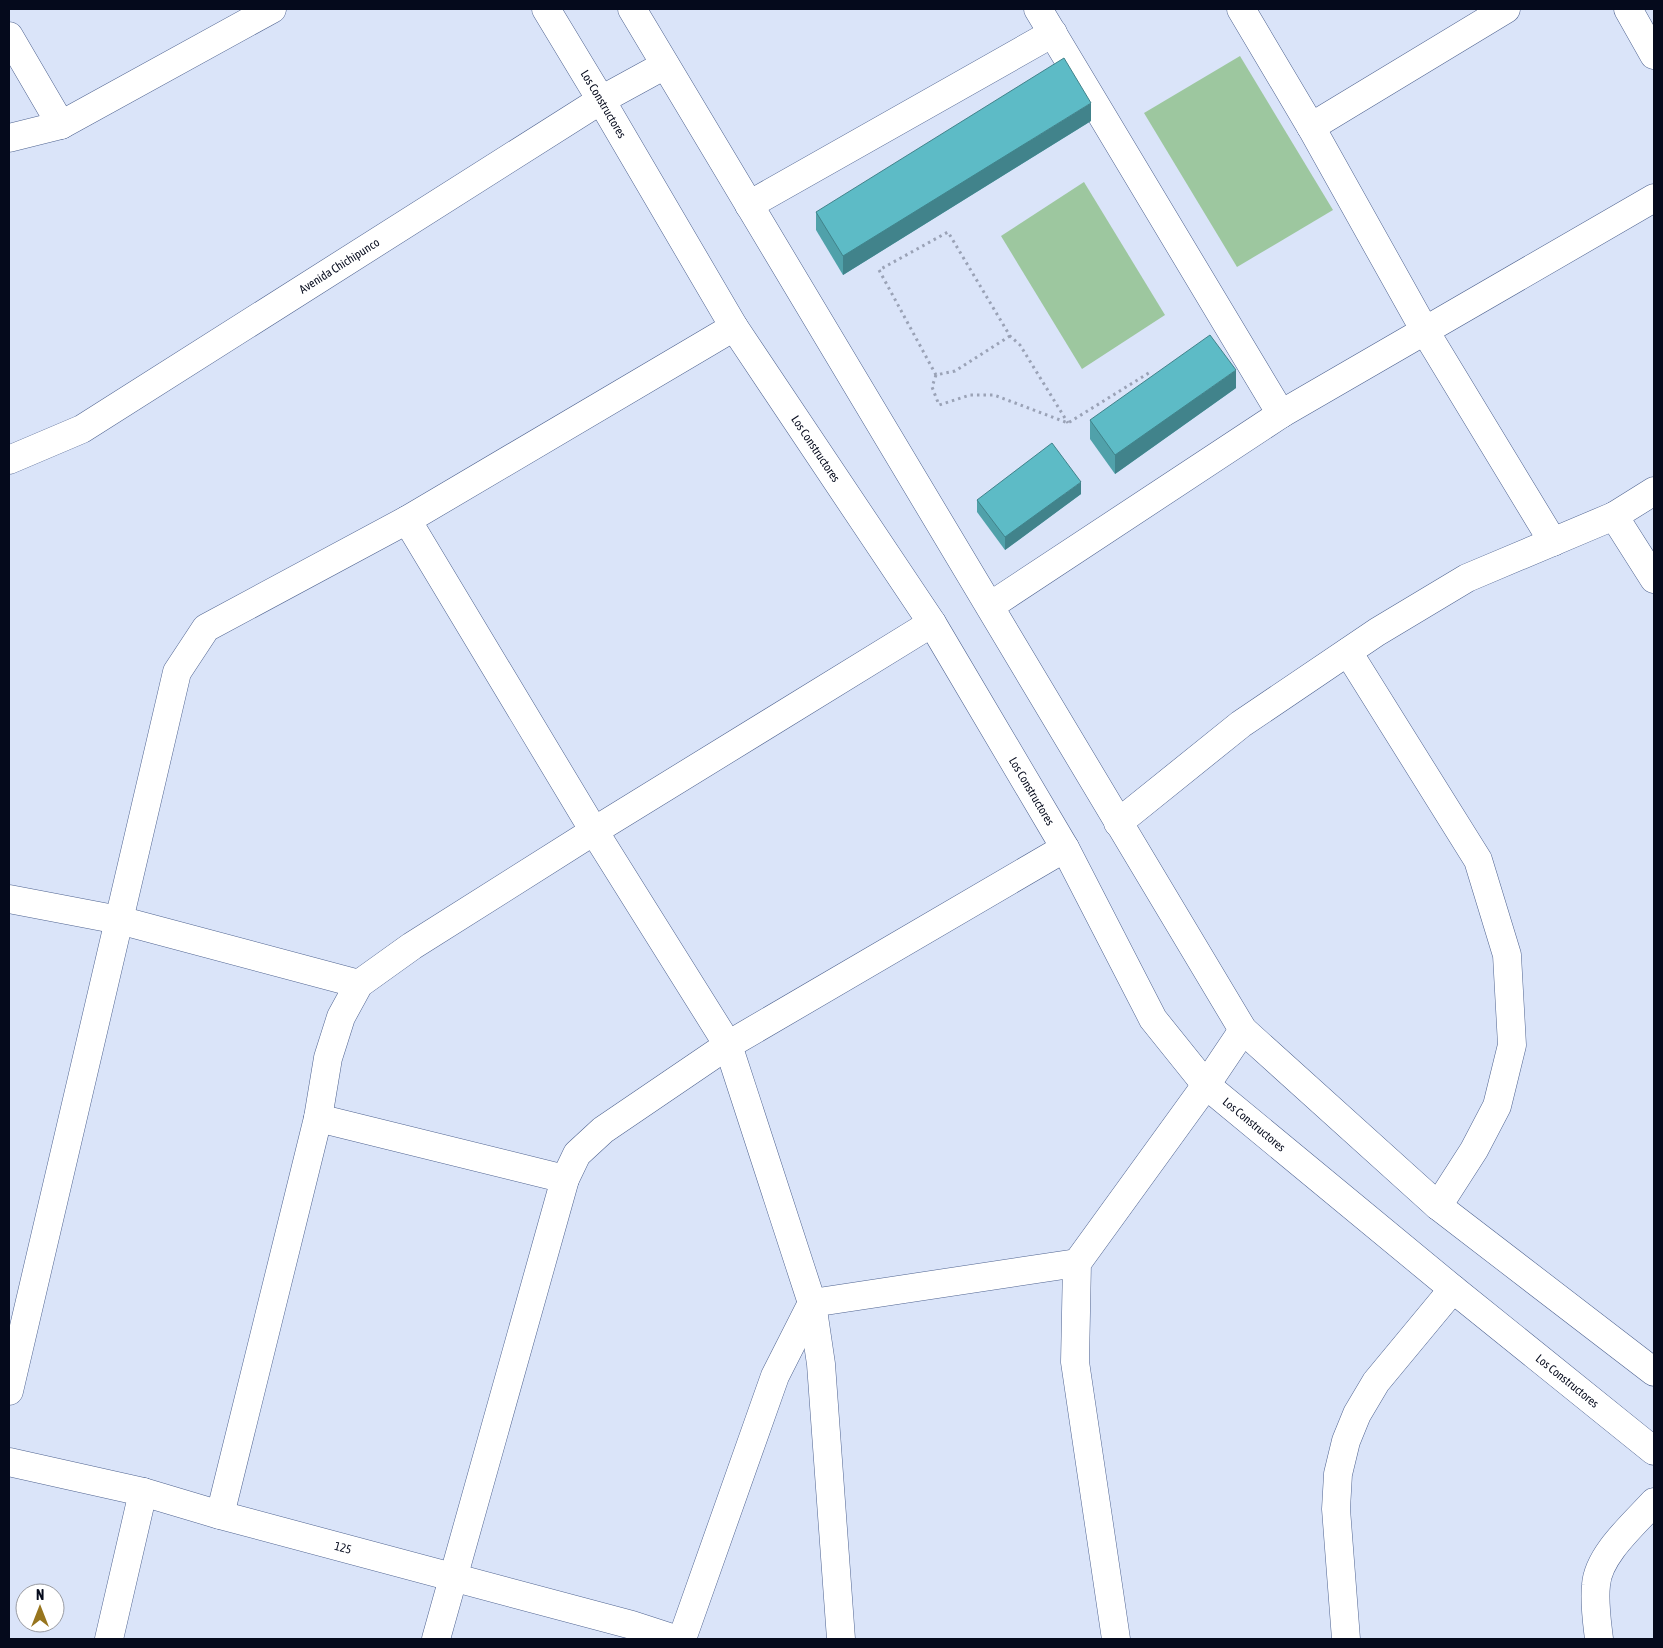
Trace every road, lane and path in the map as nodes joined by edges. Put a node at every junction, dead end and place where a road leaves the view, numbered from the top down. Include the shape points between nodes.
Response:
1 (272, 9) edge
2 (546, 9) edge
3 (632, 9) edge
4 (1038, 9) edge
5 (1241, 9) edge
6 (1506, 9) edge
7 (1628, 9) edge
8 (1052, 34) junction
9 (9, 36) edge
10 (1654, 54) edge
11 (665, 65) junction
12 (601, 100) junction
13 (61, 125) junction
14 (1311, 127) junction
15 (9, 138) edge
16 (1654, 198) edge
17 (749, 205) junction
18 (734, 327) junction
19 (1425, 331) junction
20 (1010, 336) junction
21 (1152, 371) dead end
22 (936, 375) junction
23 (1281, 414) junction
24 (1068, 423) junction
25 (9, 460) edge
26 (1654, 491) edge
27 (1614, 516) junction
28 (407, 520) junction
29 (1553, 542) junction
30 (1654, 579) edge
31 (990, 606) junction
32 (932, 624) junction
33 (1348, 652) junction
34 (1118, 823) junction
35 (594, 831) junction
36 (1065, 848) junction
37 (9, 899) edge
38 (119, 920) junction
39 (359, 984) junction
40 (1243, 1030) junction
41 (728, 1044) junction
42 (1206, 1085) junction
43 (318, 1118) junction
44 (565, 1179) junction
45 (1438, 1206) junction
46 (1077, 1263) junction
47 (1453, 1289) junction
48 (812, 1303) junction
49 (1654, 1372) edge
50 (9, 1391) edge
51 (1654, 1452) edge
52 (9, 1462) edge
53 (143, 1492) junction
54 (1654, 1502) edge
55 (220, 1515) junction
56 (453, 1578) junction
57 (109, 1639) edge
58 (436, 1639) edge
59 (675, 1639) edge
60 (682, 1639) edge
61 (841, 1639) edge
62 (1116, 1639) edge
63 (1346, 1639) edge
64 (1599, 1639) edge

1 - 13 street
2 - 12 street, Los Constructores
3 - 11 street
4 - 8 street
5 - 14 street
6 - 14 street
7 - 10 street
8 - 17 street
8 - 23 street
9 - 13 street
11 - 12 street, Avenida Chichipunco
11 - 17 street
12 - 18 street, Los Constructores
12 - 25 street, Avenida Chichipunco via 82,429
13 - 15 street
14 - 19 street
16 - 19 street
17 - 31 street
18 - 28 street
18 - 32 street, Los Constructores
19 - 23 street
19 - 29 street
20 - 22 path via 954,371
20 - 22 path via 948,232 879,270
20 - 24 path via 1020,345
21 - 24 path
22 - 24 path via 932,387 939,405 970,395 994,396
23 - 31 street
26 - 27 street
27 - 29 street
27 - 30 street
28 - 35 street
28 - 38 street via 206,628 177,672
29 - 33 street via 1467,578
31 - 34 street
32 - 35 street
32 - 36 street, Los Constructores
33 - 34 street via 1240,724
33 - 45 street via 1478,860 1507,955 1512,1045 1498,1106
34 - 40 street
35 - 39 street via 412,946
35 - 41 street
36 - 41 street
36 - 42 street, Los Constructores via 1153,1019
37 - 38 street
38 - 39 street
38 - 50 street
39 - 43 street via 341,1017 328,1058
40 - 42 street
40 - 45 street
41 - 44 street via 603,1130 578,1154
41 - 48 street
42 - 46 street
42 - 47 street, Los Constructores
43 - 44 street
43 - 55 street
44 - 56 street
45 - 49 street
46 - 48 street
46 - 62 street via 1075,1362
47 - 51 street, Los Constructores
47 - 63 street via 1376,1382 1346,1441 1338,1474 1336,1509
48 - 60 street via 775,1376
48 - 61 street via 821,1364
52 - 53 street, 125
53 - 55 street, 125
53 - 57 street
54 - 64 street via 1602,1564 1596,1584
55 - 56 street, 125
56 - 58 street
56 - 59 street, 125

